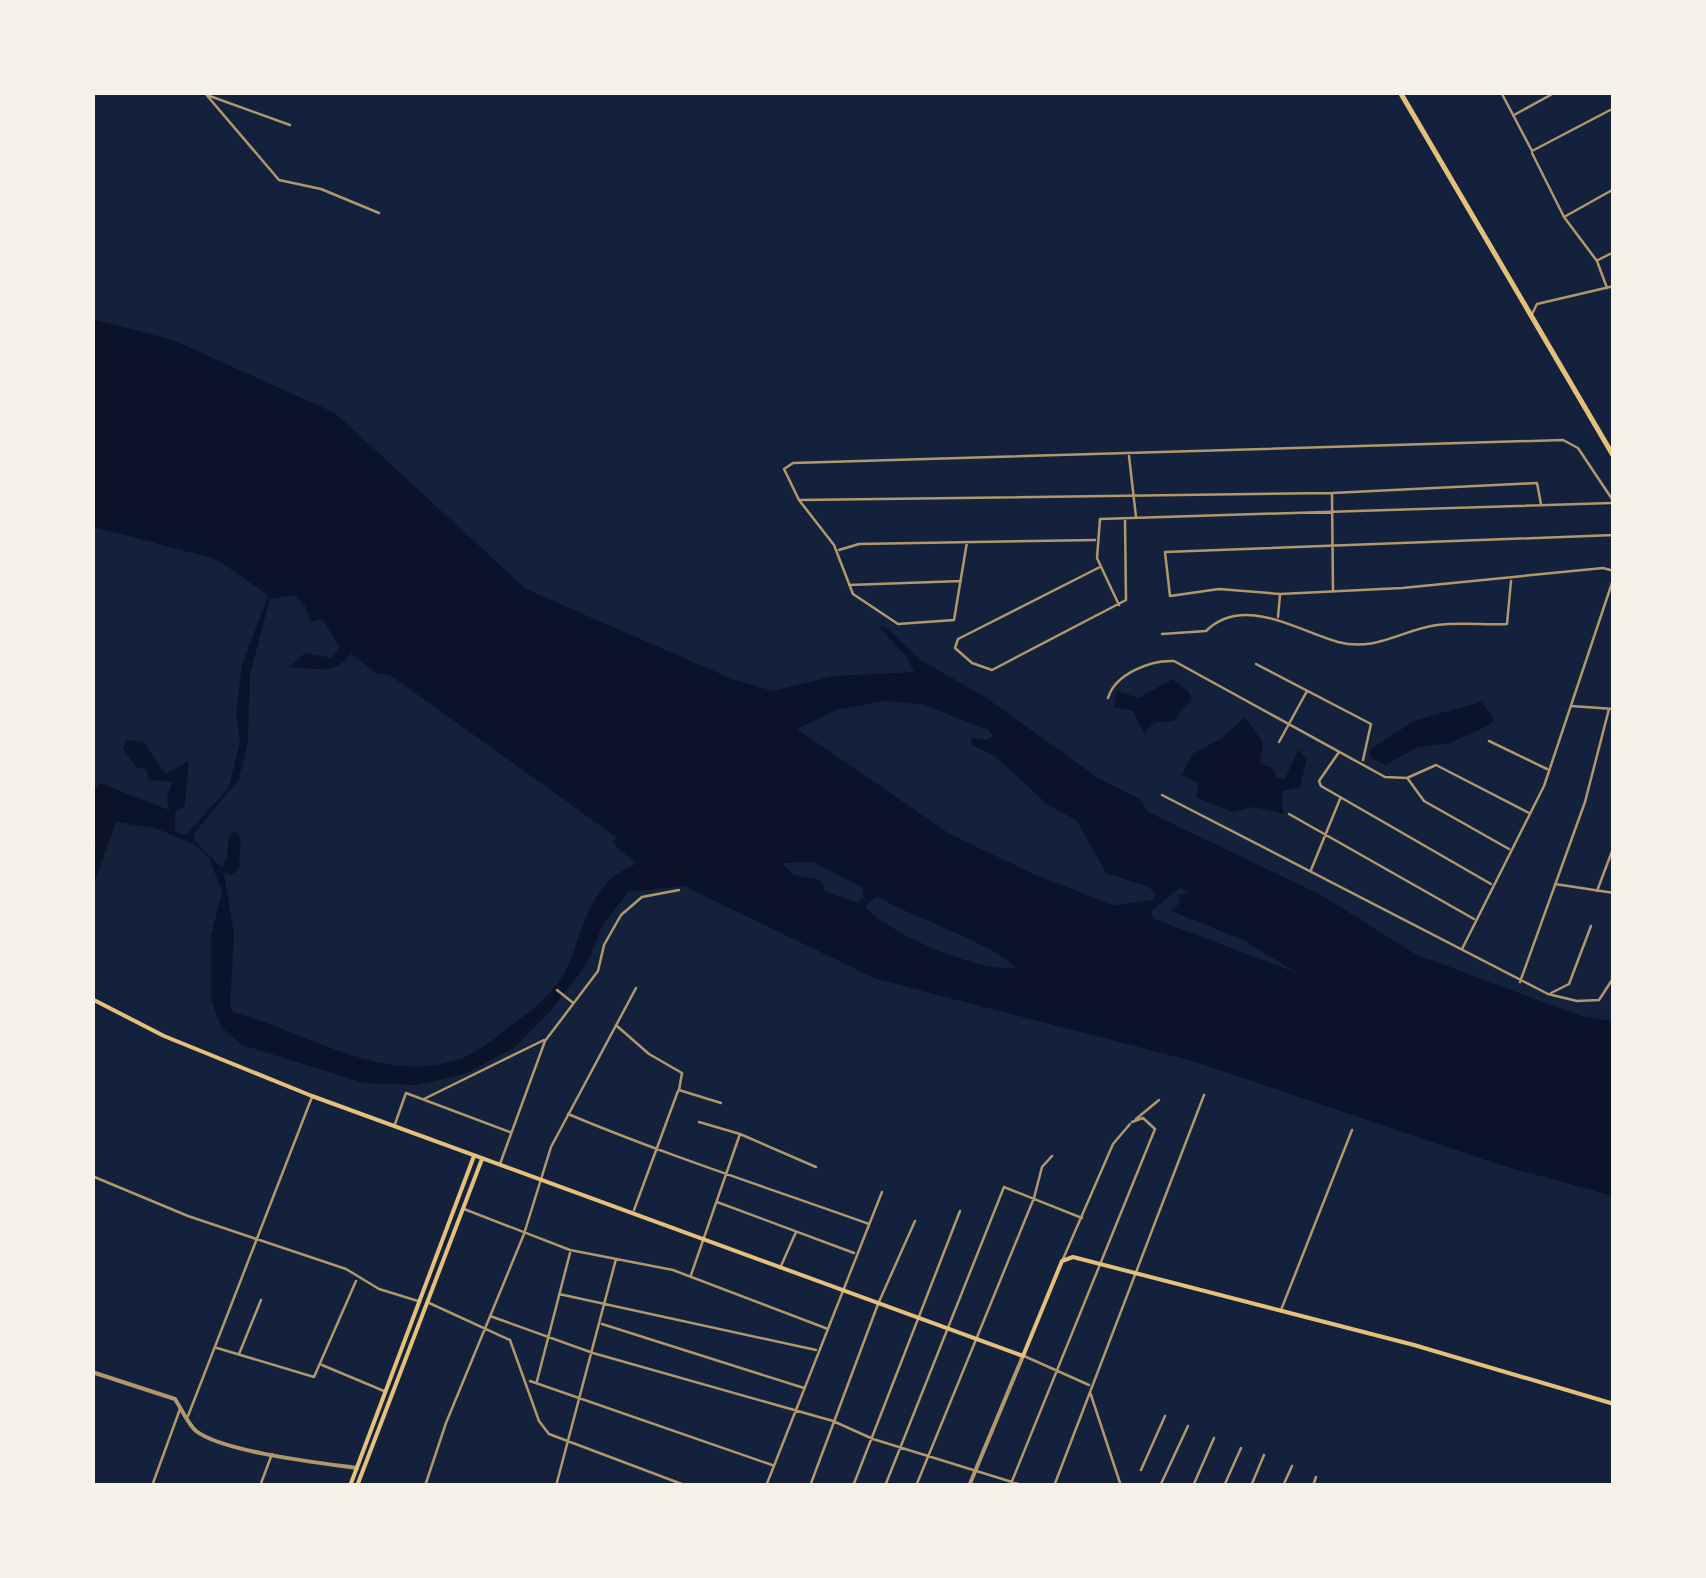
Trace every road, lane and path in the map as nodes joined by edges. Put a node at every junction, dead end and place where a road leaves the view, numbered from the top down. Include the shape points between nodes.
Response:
1 (1400, 92) edge
2 (1501, 92) edge
3 (1556, 92) edge
4 (205, 94) edge
5 (1614, 108) edge
6 (1512, 116) junction
7 (290, 125) dead end
8 (1532, 151) junction
9 (1614, 189) edge
10 (379, 213) dead end
11 (1564, 217) junction
12 (1614, 252) edge
13 (1597, 260) junction
14 (1614, 286) edge
15 (1607, 288) junction
16 (1532, 320) junction
17 (1128, 454) junction
18 (1614, 457) edge
19 (1332, 493) junction
20 (1135, 498) junction
21 (799, 500) junction
22 (1614, 502) edge
23 (1541, 504) junction
24 (1332, 514) junction
25 (1125, 519) junction
26 (1136, 519) junction
27 (1614, 535) edge
28 (1096, 540) junction
29 (967, 542) junction
30 (1332, 544) junction
31 (837, 550) junction
32 (1100, 567) junction
33 (1614, 574) edge
34 (1511, 580) junction
35 (962, 581) junction
36 (848, 585) junction
37 (1333, 591) junction
38 (1280, 594) junction
39 (1119, 605) junction
40 (1278, 618) junction
41 (1162, 634) dead end
42 (1256, 664) dead end
43 (1307, 690) junction
44 (1108, 698) dead end
45 (1570, 705) junction
46 (1611, 709) edge
47 (1288, 725) junction
48 (1489, 741) dead end
49 (1279, 742) dead end
50 (1339, 751) junction
51 (1362, 762) junction
52 (1549, 770) junction
53 (1407, 778) junction
54 (1162, 795) dead end
55 (1340, 798) junction
56 (1529, 813) junction
57 (1290, 814) dead end
58 (1323, 835) junction
59 (1614, 846) edge
60 (1509, 849) junction
61 (1310, 873) junction
62 (1492, 884) junction
63 (1553, 884) junction
64 (678, 890) dead end
65 (1597, 891) junction
66 (1614, 893) edge
67 (1476, 920) junction
68 (1591, 926) dead end
69 (1461, 950) junction
70 (1614, 964) edge
71 (1613, 977) edge
72 (1520, 982) junction
73 (636, 988) dead end
74 (558, 990) dead end
75 (1548, 994) junction
76 (92, 999) edge
77 (573, 1004) junction
78 (616, 1025) junction
79 (546, 1041) junction
80 (679, 1090) junction
81 (312, 1096) junction
82 (1204, 1096) dead end
83 (424, 1100) junction
84 (1159, 1100) dead end
85 (720, 1103) dead end
86 (566, 1114) junction
87 (700, 1122) dead end
88 (1132, 1122) junction
89 (395, 1124) junction
90 (1352, 1130) dead end
91 (511, 1133) junction
92 (740, 1134) junction
93 (654, 1150) junction
94 (474, 1156) junction
95 (1052, 1156) dead end
96 (482, 1159) junction
97 (499, 1165) junction
98 (816, 1167) dead end
99 (92, 1176) edge
100 (726, 1176) junction
101 (540, 1179) junction
102 (882, 1192) dead end
103 (1034, 1198) junction
104 (718, 1202) junction
105 (463, 1208) junction
106 (960, 1211) dead end
107 (633, 1213) junction
108 (1082, 1218) junction
109 (914, 1221) dead end
110 (868, 1224) junction
111 (796, 1230) junction
112 (524, 1234) junction
113 (704, 1238) junction
114 (257, 1240) junction
115 (570, 1250) junction
116 (856, 1253) junction
117 (616, 1258) junction
118 (1062, 1260) junction
119 (1100, 1263) junction
120 (780, 1268) junction
121 (1138, 1273) junction
122 (691, 1277) junction
123 (356, 1278) junction
124 (842, 1290) junction
125 (559, 1294) junction
126 (261, 1300) dead end
127 (420, 1301) junction
128 (428, 1302) junction
129 (606, 1302) junction
130 (878, 1304) junction
131 (1280, 1311) junction
132 (490, 1316) junction
133 (921, 1319) junction
134 (601, 1323) junction
135 (486, 1326) junction
136 (828, 1330) junction
137 (947, 1330) junction
138 (548, 1338) junction
139 (974, 1338) junction
140 (215, 1347) junction
141 (817, 1350) junction
142 (593, 1352) junction
143 (239, 1355) junction
144 (1023, 1356) junction
145 (322, 1365) junction
146 (92, 1372) edge
147 (1057, 1374) junction
148 (527, 1380) junction
149 (537, 1382) junction
150 (805, 1388) junction
151 (1090, 1388) junction
152 (385, 1392) junction
153 (580, 1398) junction
154 (1614, 1404) edge
155 (181, 1408) junction
156 (795, 1414) junction
157 (1165, 1416) dead end
158 (187, 1417) junction
159 (833, 1421) junction
160 (1188, 1426) dead end
161 (872, 1438) junction
162 (1214, 1438) dead end
163 (568, 1444) junction
164 (901, 1447) junction
165 (1241, 1448) dead end
166 (272, 1454) junction
167 (929, 1456) junction
168 (1264, 1456) dead end
169 (336, 1465) junction
170 (774, 1466) junction
171 (1292, 1466) dead end
172 (360, 1469) junction
173 (976, 1470) junction
174 (1141, 1470) dead end
175 (1316, 1477) dead end
176 (353, 1478) junction
177 (1011, 1484) edge
178 (152, 1486) edge
179 (260, 1486) edge
180 (354, 1486) edge
181 (425, 1486) edge
182 (556, 1486) edge
183 (687, 1486) edge
184 (766, 1486) edge
185 (810, 1486) edge
186 (852, 1486) edge
187 (885, 1486) edge
188 (916, 1486) edge
189 (969, 1486) edge
190 (1024, 1486) edge
191 (1054, 1486) edge
192 (1121, 1486) edge
193 (1160, 1486) edge
194 (1193, 1486) edge
195 (1224, 1486) edge
196 (1251, 1486) edge
197 (1283, 1486) edge
198 (1312, 1486) edge

1 - 16 highway
2 - 6 street
3 - 6 street
4 - 7 street
4 - 10 street via 279,180
5 - 8 street
6 - 8 street
8 - 11 street
9 - 11 street
11 - 13 street
12 - 13 street
13 - 15 street
14 - 15 street
15 - 16 street via 1537,304
16 - 18 highway
17 - 20 street
17 - 21 street via 793,464 784,469 785,478
17 - 22 street via 1569,442
19 - 20 street
19 - 23 street via 1536,483
19 - 24 street
20 - 21 street
20 - 26 street
21 - 31 street
22 - 23 street
23 - 24 street
24 - 26 street
24 - 30 street
25 - 26 street
25 - 28 street via 1100,519
25 - 39 street via 1128,596
27 - 30 street
28 - 29 street
28 - 32 street
29 - 31 street
29 - 35 street
30 - 37 street
30 - 38 street via 1165,552 1168,595 1219,588
31 - 36 street
32 - 39 street
32 - 39 street via 958,638 955,648 992,670
33 - 34 street via 1603,568
33 - 45 street
34 - 37 street
34 - 40 street via 1508,624 1435,625 1366,646
35 - 36 street
35 - 36 street via 954,620 898,624
37 - 38 street
38 - 40 street
40 - 41 street via 1238,616 1216,621 1206,632
42 - 43 street
43 - 47 street
43 - 51 street via 1372,724
44 - 47 street via 1135,670 1174,661
45 - 46 street
45 - 52 street
46 - 63 street
47 - 49 street
47 - 50 street
48 - 52 street
50 - 51 street
50 - 55 street via 1319,784
51 - 53 street via 1385,777
52 - 56 street
53 - 56 street via 1436,766
53 - 60 street via 1424,801
54 - 61 street
55 - 58 street
55 - 62 street
56 - 60 street
57 - 58 street
58 - 61 street
58 - 67 street
59 - 65 street
60 - 62 street
61 - 69 street
62 - 67 street
63 - 65 street
63 - 72 street
64 - 77 street via 642,898 621,916 598,970
65 - 66 street
67 - 69 street
68 - 75 street via 1569,984
69 - 72 street
70 - 71 street
71 - 75 street via 1599,1000
72 - 75 street
73 - 78 street
74 - 77 street
76 - 81 main road
77 - 79 street
78 - 80 street via 682,1073
78 - 86 street
79 - 83 street via 540,1038
79 - 91 street
80 - 85 street
80 - 93 street
81 - 89 main road
81 - 114 street
82 - 121 street
83 - 89 street via 406,1093
83 - 91 street
84 - 88 street
86 - 93 street
86 - 101 street
87 - 92 street
88 - 108 street via 1113,1144
88 - 119 street via 1142,1118 1155,1128
89 - 94 main road
90 - 131 street
91 - 97 street
92 - 98 street
92 - 100 street
93 - 100 street
93 - 107 street
94 - 96 main road
94 - 127 main road
95 - 103 street
96 - 97 main road
96 - 105 main road
97 - 101 main road
99 - 114 street
100 - 104 street
100 - 110 street
101 - 107 main road
101 - 112 street
102 - 110 street
103 - 108 street
103 - 137 street via 1004,1186
103 - 139 street
104 - 111 street
104 - 113 street
105 - 112 street
105 - 128 main road
106 - 133 street
107 - 113 main road
108 - 118 street
109 - 130 street
110 - 116 street
111 - 116 street
111 - 120 street
112 - 115 street
112 - 132 street
113 - 120 main road
113 - 122 street
114 - 123 street
114 - 140 street
115 - 117 street
115 - 125 street
116 - 124 street
117 - 122 street
117 - 129 street
118 - 119 main road
118 - 144 main road
119 - 121 main road
119 - 147 street
120 - 124 main road
121 - 131 main road
121 - 151 street
122 - 136 street
123 - 127 street
123 - 145 street
124 - 130 main road
124 - 136 street
125 - 129 street
125 - 138 street
126 - 143 street
127 - 128 main road
127 - 152 main road
128 - 135 street
128 - 172 main road
129 - 134 street
129 - 141 street
130 - 133 main road
130 - 159 street
131 - 154 main road
132 - 135 street
132 - 138 street
133 - 137 main road
133 - 161 street
134 - 142 street
134 - 150 street
135 - 148 street via 510,1340
135 - 181 street
136 - 141 street
137 - 139 main road
137 - 164 street
138 - 142 street
138 - 149 street
139 - 144 main road
139 - 167 street
140 - 143 street
140 - 158 street
141 - 150 street
142 - 153 street
142 - 156 street
143 - 145 street via 314,1377
144 - 147 street
144 - 173 street
145 - 152 street
146 - 155 street via 175,1398
147 - 151 street
147 - 177 street
148 - 149 street
148 - 163 street via 538,1420
149 - 153 street
150 - 156 street
151 - 191 street
151 - 192 street
152 - 172 main road
153 - 163 street
153 - 170 street
155 - 158 street
155 - 178 street
156 - 159 street
156 - 170 street
157 - 174 street
158 - 166 street via 198,1432
159 - 161 street
159 - 185 street
160 - 193 street
161 - 164 street
161 - 186 street
162 - 194 street
163 - 182 street
163 - 183 street
164 - 167 street
164 - 187 street
165 - 195 street
166 - 169 street
166 - 179 street
167 - 173 street
167 - 188 street
168 - 196 street
169 - 172 street
169 - 176 street
170 - 184 street
171 - 197 street
172 - 176 main road
172 - 180 main road
173 - 177 street
173 - 189 street
175 - 198 street
176 - 180 main road
177 - 190 street

